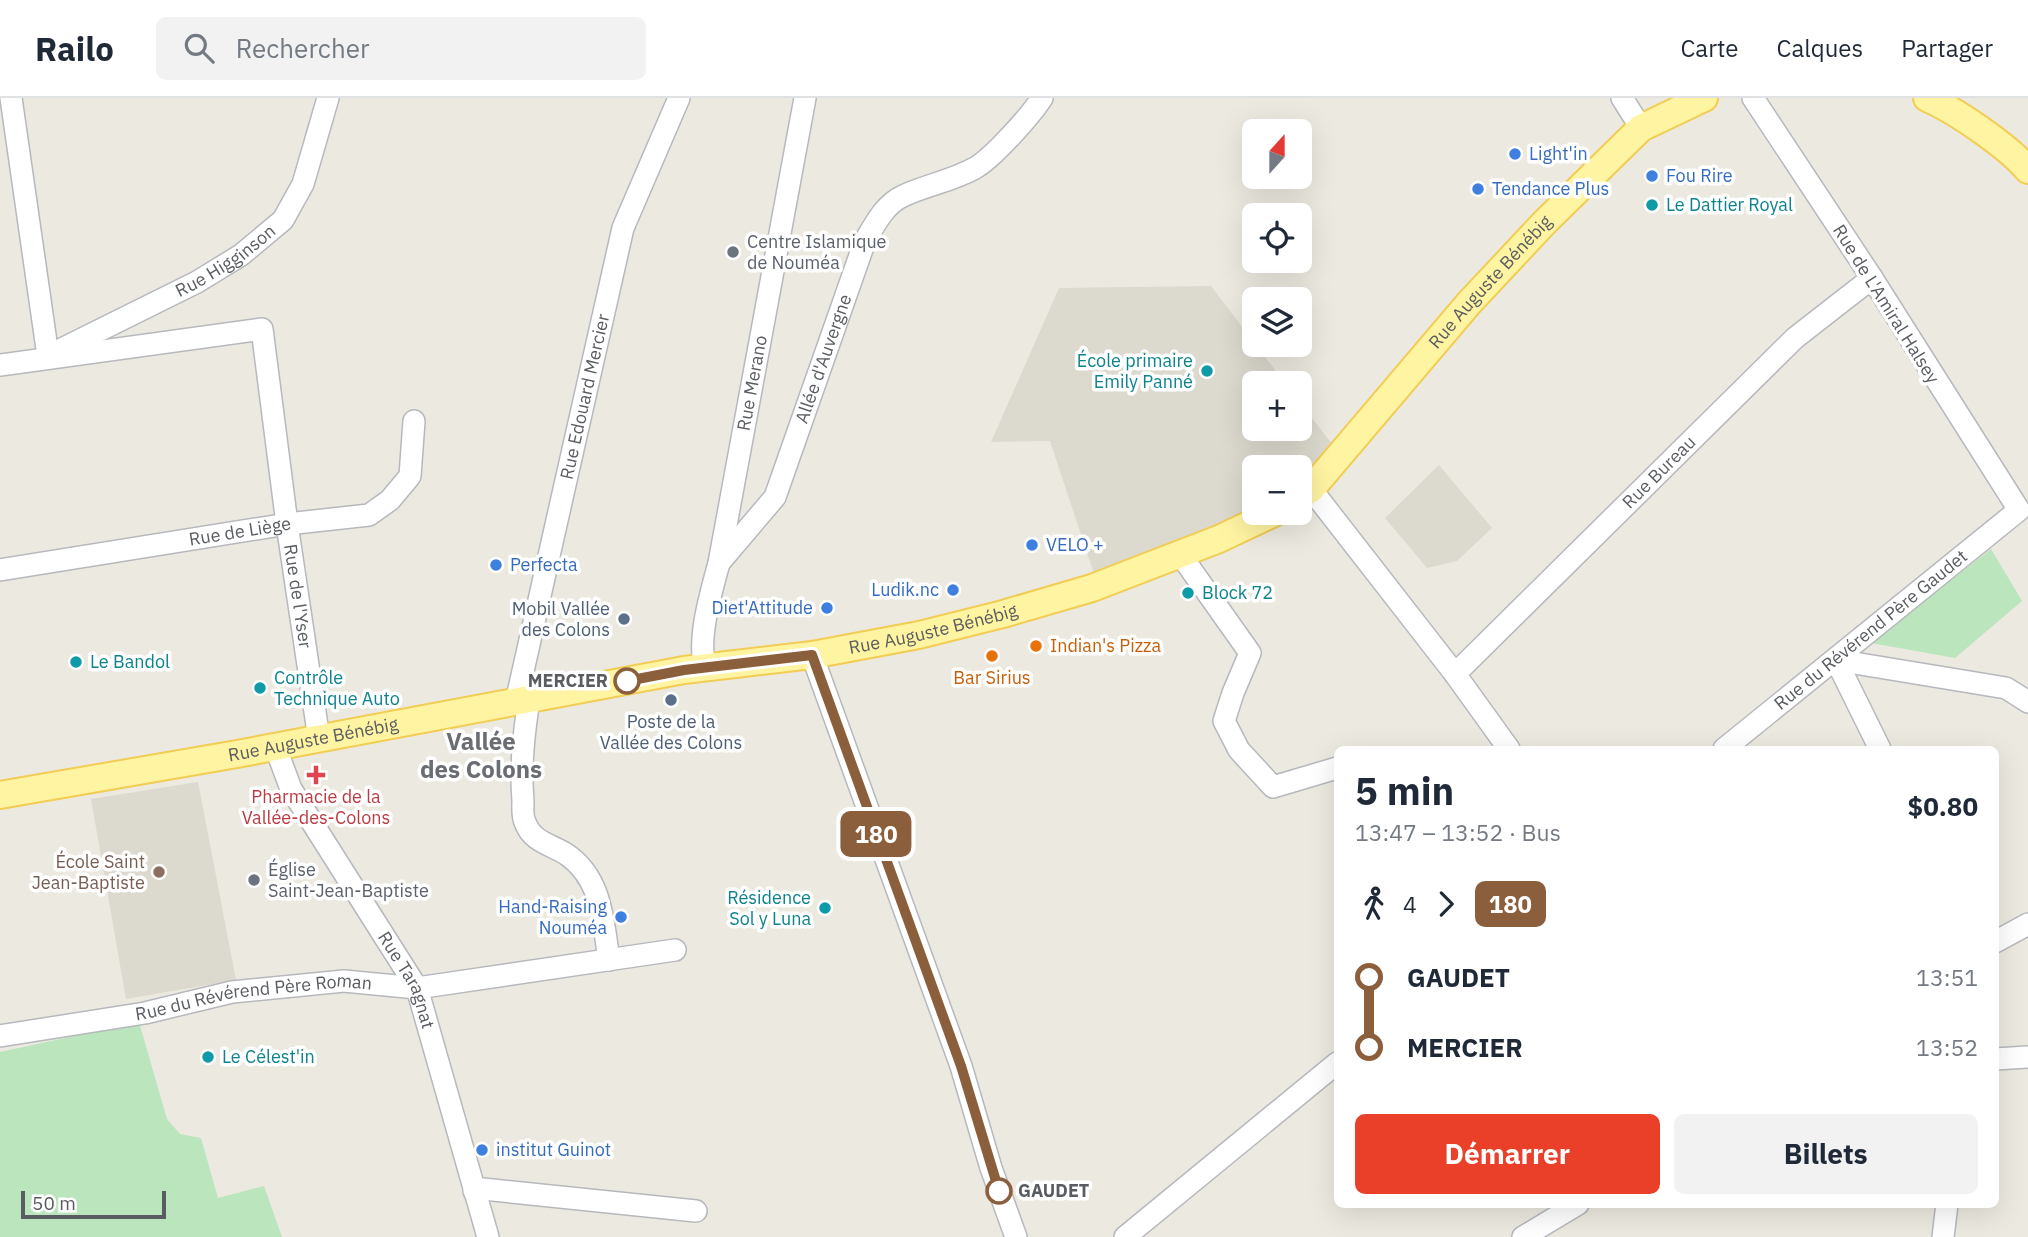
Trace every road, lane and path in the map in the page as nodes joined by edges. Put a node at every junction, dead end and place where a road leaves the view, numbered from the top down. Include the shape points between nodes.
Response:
1 (10, 98) edge
2 (328, 98) edge
3 (679, 98) edge
4 (805, 98) edge
5 (1042, 98) edge
6 (1622, 98) edge
7 (1704, 98) edge
8 (1753, 98) edge
9 (1940, 100) edge
10 (1641, 128) junction
11 (2028, 170) edge
12 (1872, 278) junction
13 (48, 356) junction
14 (0, 365) edge
15 (414, 421) dead end
16 (1312, 484) edge
17 (1312, 500) edge
18 (2019, 510) joint
19 (287, 524) junction
20 (1249, 525) edge
21 (1180, 554) junction
22 (719, 563) junction
23 (0, 570) edge
24 (812, 655) junction
25 (1836, 660) junction
26 (705, 668) junction
27 (1455, 674) junction
28 (523, 700) junction
29 (2028, 702) edge
30 (319, 739) junction
31 (275, 746) junction
32 (1507, 746) edge
33 (1728, 746) edge
34 (1879, 746) edge
35 (1334, 769) edge
36 (0, 795) edge
37 (2028, 924) edge
38 (1999, 940) edge
39 (675, 950) dead end
40 (608, 960) junction
41 (417, 988) junction
42 (0, 1036) edge
43 (2028, 1057) edge
44 (1999, 1059) edge
45 (1334, 1065) edge
46 (474, 1191) junction
47 (1571, 1208) edge
48 (1946, 1208) edge
49 (696, 1211) dead end
50 (488, 1237) edge
51 (1016, 1237) edge
52 (1125, 1237) edge
53 (1523, 1237) edge
54 (1942, 1237) edge

1 - 13 street
2 - 13 street, Rue Higginson via 303,184 283,220 241,255 197,282
3 - 28 street, Rue Edouard Mercier via 623,228
4 - 22 street, Rue Merano
5 - 22 street, Allée d'Auvergne via 978,167 902,196 881,214 865,241 775,497
6 - 10 street
7 - 10 main road, Rue Auguste Bénébig
8 - 12 street, Rue de L'Amiral Halsey
9 - 11 main road
10 - 16 main road, Rue Auguste Bénébig via 1478,293
12 - 18 street, Rue de L'Amiral Halsey
12 - 27 street, Rue Bureau via 1795,338
13 - 14 street
13 - 19 street, Rue de l'Yser via 262,329
15 - 19 street, Rue de Liège via 410,476 390,500 369,515
17 - 27 street
18 - 25 street, Rue du Révérend Père Gaudet
19 - 23 street, Rue de Liège
19 - 30 street, Rue de l'Yser
20 - 21 main road, Rue Auguste Bénébig
21 - 24 main road, Rue Auguste Bénébig via 1092,588 1003,614
21 - 35 street via 1250,653 1224,720 1239,750 1273,787
22 - 26 street, Rue Merano via 701,655
24 - 26 main road, Rue Auguste Bénébig
24 - 51 street via 961,1066
25 - 29 street via 2006,688
25 - 33 street, Rue du Révérend Père Gaudet
25 - 34 street
26 - 28 main road, Rue Auguste Bénébig
27 - 32 street
28 - 30 main road, Rue Auguste Bénébig
28 - 40 street, Rue Edouard Mercier via 524,822 537,840 567,855 593,881
30 - 31 main road, Rue Auguste Bénébig
31 - 36 main road, Rue Auguste Bénébig
31 - 41 street, Rue Taragnat via 291,789
37 - 38 street
39 - 40 street, Rue du Révérend Père Roman
40 - 41 street, Rue du Révérend Père Roman
41 - 42 street, Rue du Révérend Père Roman via 344,981 256,989 145,1013
41 - 46 street, Rue Taragnat
43 - 44 street
45 - 52 street
46 - 49 street
46 - 50 street, Rue Taragnat
47 - 53 street
48 - 54 street

